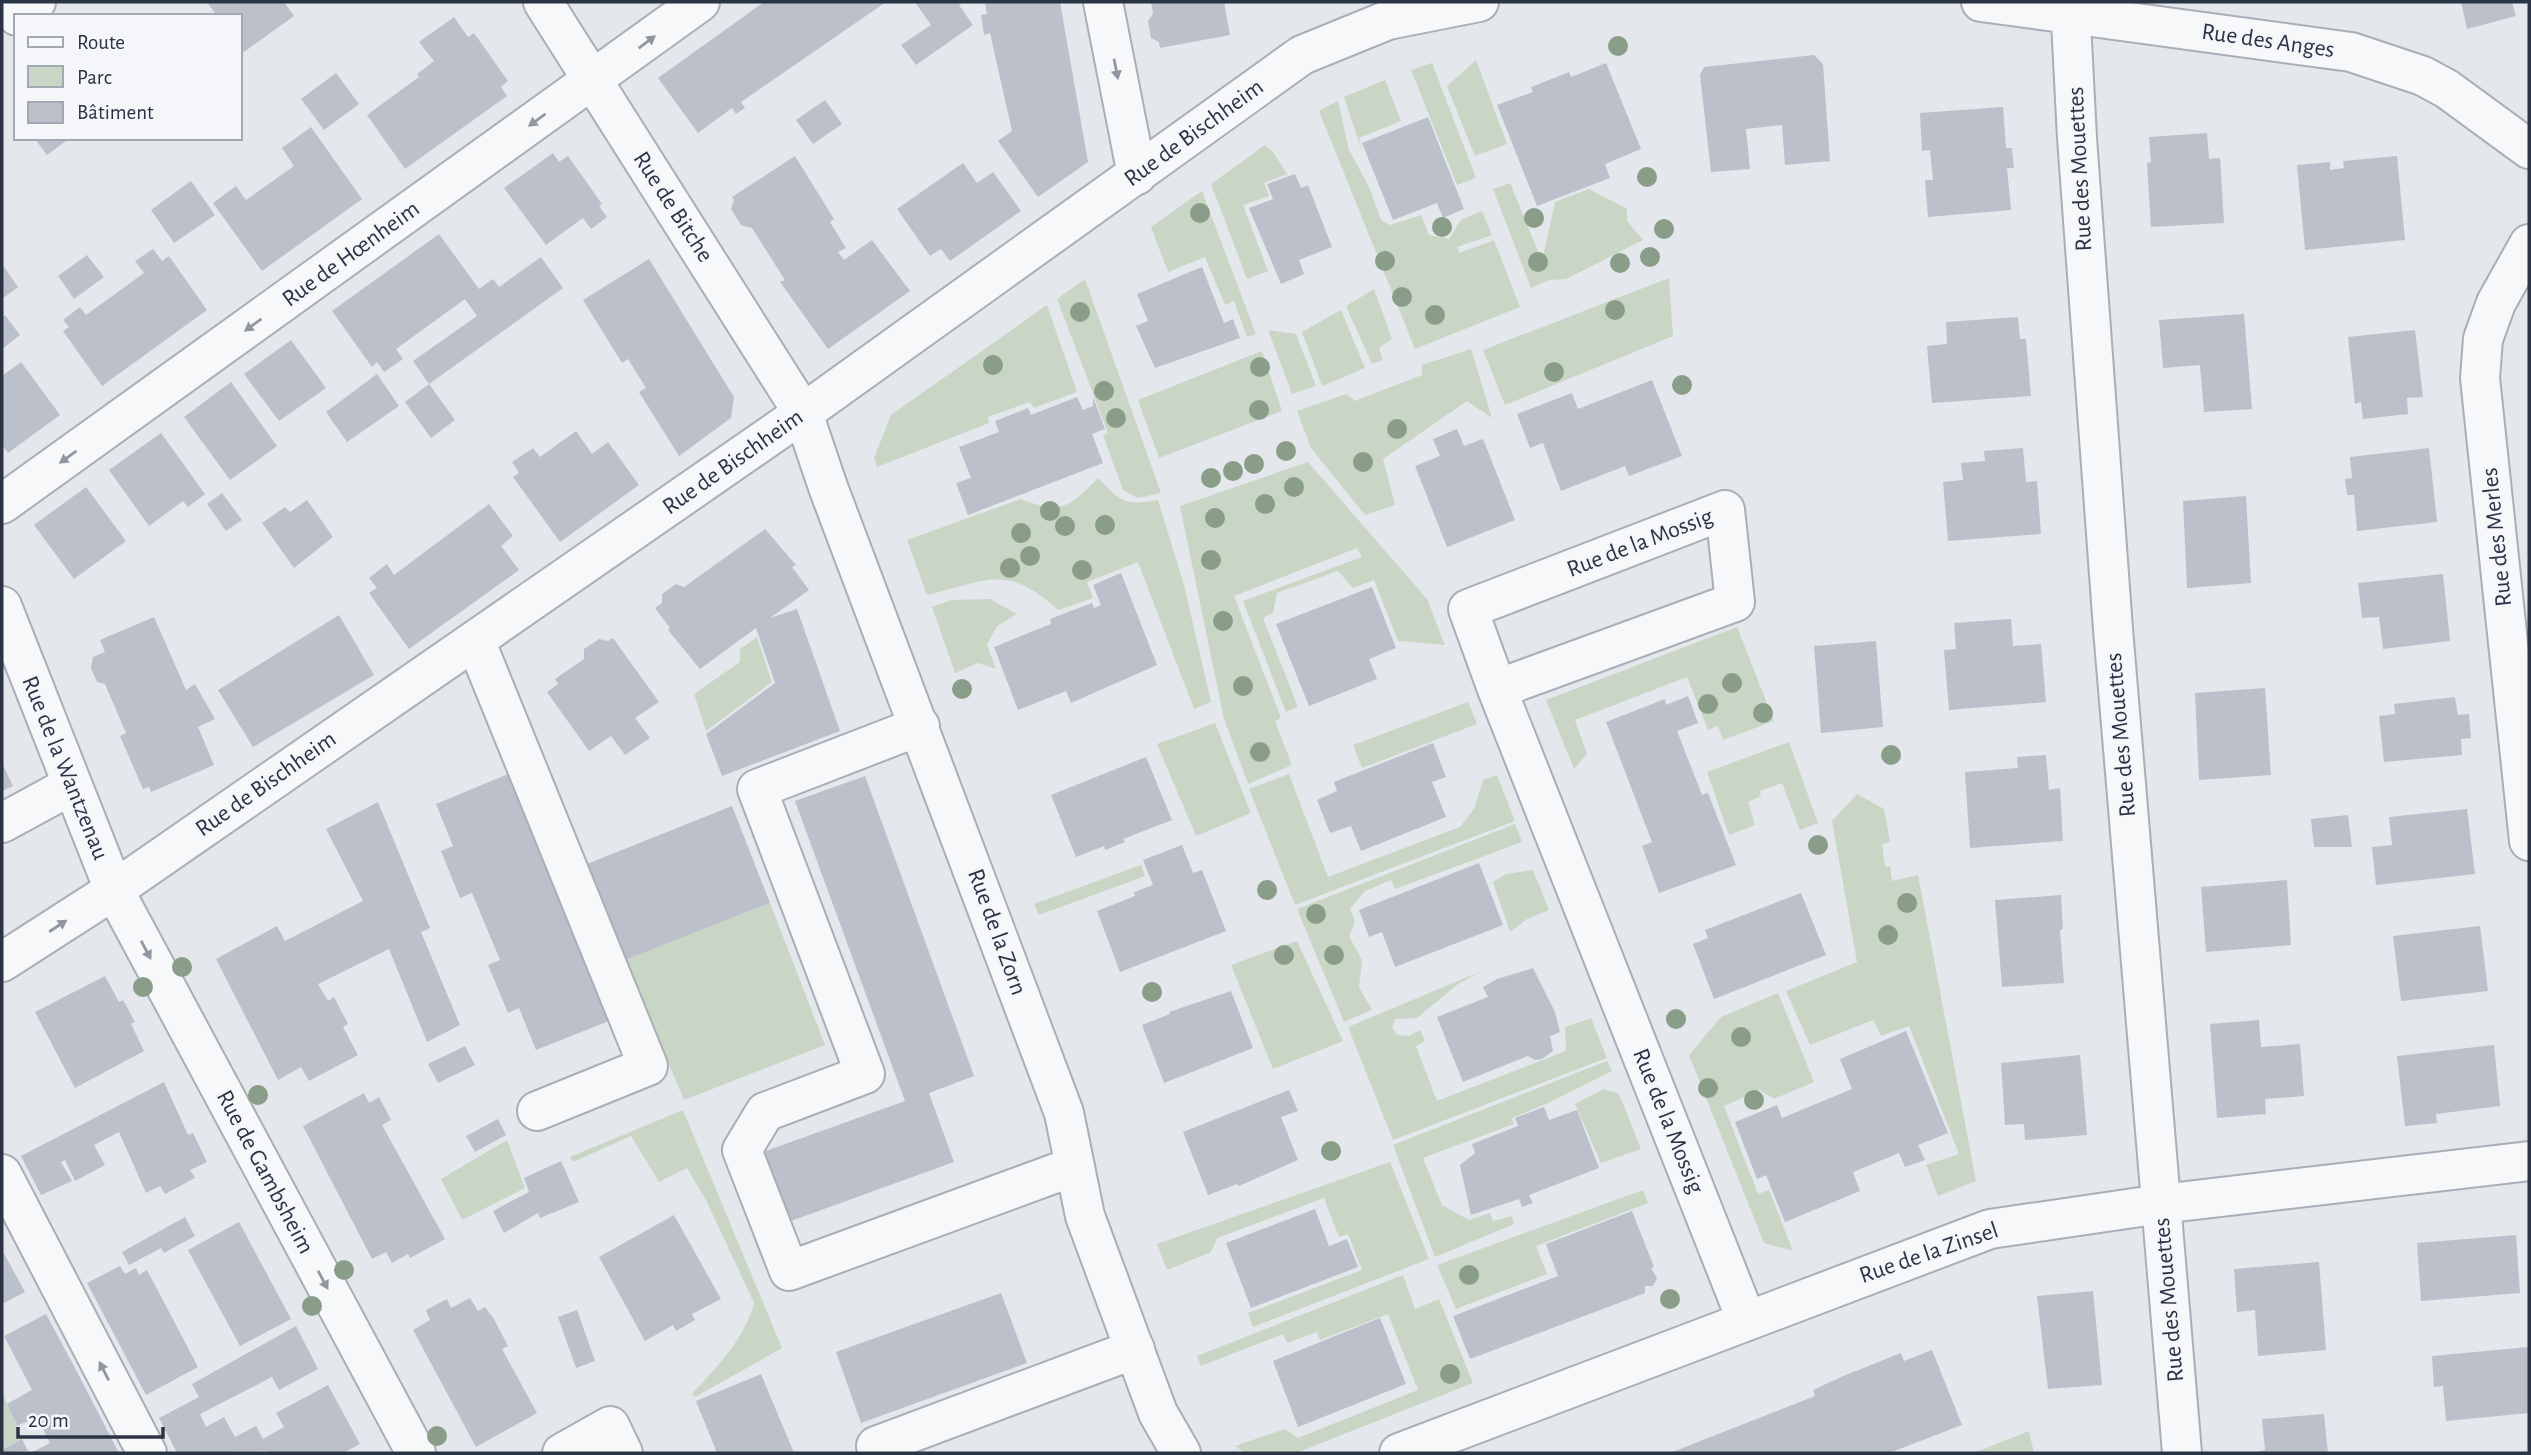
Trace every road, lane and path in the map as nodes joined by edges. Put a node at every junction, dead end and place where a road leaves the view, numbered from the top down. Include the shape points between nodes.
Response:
1 (36, 2) edge
2 (542, 2) edge
3 (700, 2) edge
4 (1103, 2) edge
5 (1479, 2) edge
6 (1981, 2) edge
7 (2070, 8) edge
8 (1387, 11) edge
9 (19, 14) edge
10 (592, 81) junction
11 (2529, 148) edge
12 (1137, 175) junction
13 (2529, 244) edge
14 (803, 413) junction
15 (2, 504) edge
16 (2, 606) edge
17 (475, 640) junction
18 (1497, 689) junction
19 (920, 726) junction
20 (72, 785) junction
21 (2, 823) edge
22 (2529, 841) edge
23 (114, 890) junction
24 (2, 962) edge
25 (537, 1111) dead end
26 (2529, 1161) edge
27 (1075, 1166) junction
28 (2, 1174) edge
29 (2161, 1204) junction
30 (1746, 1319) junction
31 (1135, 1349) junction
32 (876, 1446) dead end
33 (405, 1449) edge
34 (147, 1453) edge
35 (562, 1453) edge
36 (623, 1453) edge
37 (1181, 1453) edge
38 (1399, 1453) edge
39 (2182, 1453) edge

1 - 9 street
2 - 10 street, Rue de Bitche
10 -> 3 street, Rue de Hœnheim
4 -> 12 street
5 - 8 street, Rue de Bischheim
6 - 7 street, Rue des Anges
7 - 11 street, Rue des Anges via 2351,52 2387,62 2447,89
7 - 29 street, Rue des Mouettes via 2112,629
8 - 12 street, Rue de Bischheim via 1302,55
10 - 14 street, Rue de Bitche
10 -> 15 street, Rue de Hœnheim
12 - 14 street, Rue de Bischheim
13 - 22 street, Rue des Merles via 2496,303 2483,339 2480,379
14 - 17 street, Rue de Bischheim
14 - 19 street, Rue de la Zorn
16 - 20 street, Rue de la Wantzenau
17 - 23 street, Rue de Bischheim
17 - 25 street via 648,1066
18 - 18 street, Rue de la Mossig via 1468,609 1725,510 1735,601
18 - 30 street, Rue de la Mossig
19 - 27 street, Rue de la Zorn via 1065,1113
19 - 27 street via 757,789 866,1074 765,1112 742,1150 789,1271
20 - 21 street
20 - 23 street, Rue de la Wantzenau
24 -> 23 street, Rue de Bischheim
23 -> 33 street, Rue de Gambsheim
26 - 29 street, Rue de la Zinsel
27 - 31 street, Rue de la Zorn via 1086,1216
34 -> 28 street
29 - 30 street, Rue de la Zinsel via 1990,1229
29 - 39 street, Rue des Mouettes
30 - 38 street, Rue de la Zinsel
31 - 32 street
31 - 37 street, Rue de la Zorn via 1158,1413
35 - 36 street via 610,1426

